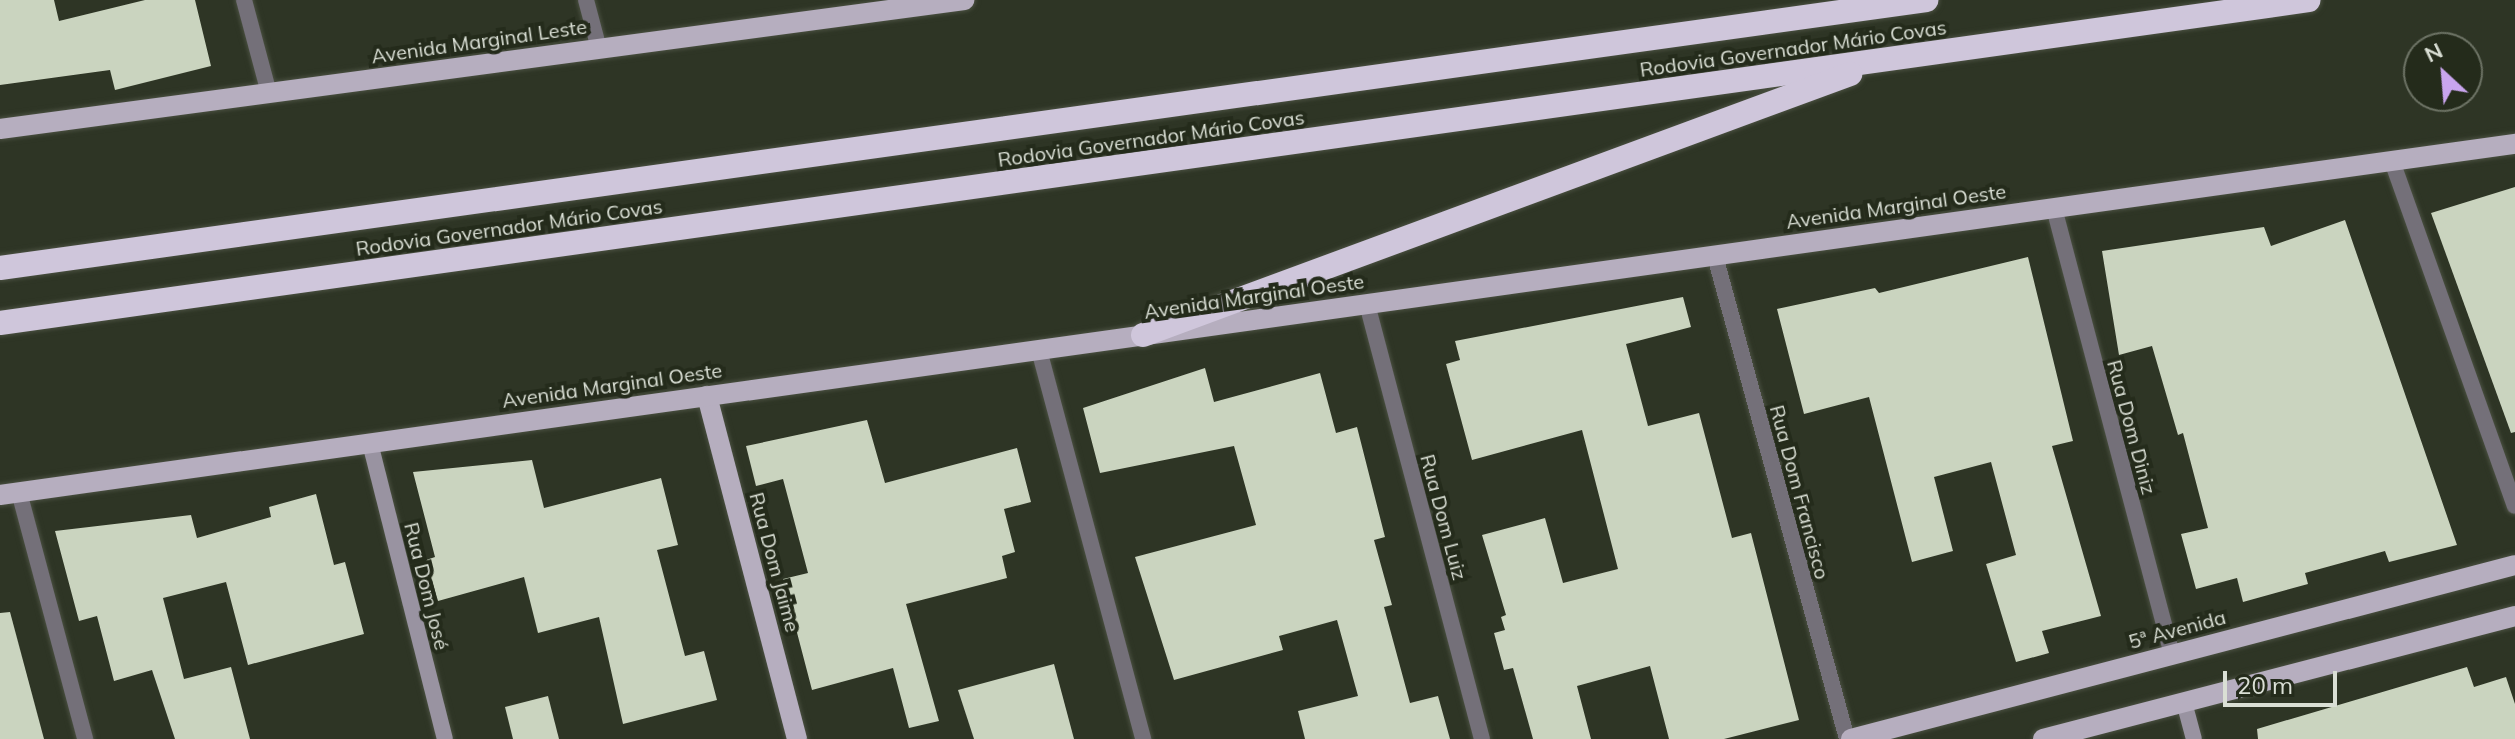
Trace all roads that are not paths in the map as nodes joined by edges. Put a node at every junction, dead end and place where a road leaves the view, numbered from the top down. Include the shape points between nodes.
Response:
1 (244, 0) edge
2 (586, 0) edge
3 (1926, 0) edge
4 (2309, 0) edge
5 (951, 1) edge
6 (599, 49) junction
7 (1893, 58) junction
8 (269, 93) junction
9 (0, 129) edge
10 (2515, 144) edge
11 (2392, 161) junction
12 (2054, 208) junction
13 (1715, 256) junction
14 (0, 268) edge
15 (1367, 304) junction
16 (0, 323) edge
17 (1143, 335) junction
18 (1039, 350) junction
19 (707, 396) junction
20 (370, 443) junction
21 (10, 494) edge
22 (2515, 506) edge
23 (2515, 565) edge
24 (2515, 616) edge
25 (2172, 655) junction
26 (2184, 702) junction
27 (85, 739) edge
28 (445, 739) edge
29 (797, 739) edge
30 (1143, 739) edge
31 (1482, 739) edge
32 (1849, 739) edge
33 (2043, 739) edge
34 (2194, 739) edge

1 - 8 street
2 - 6 street
3 - 14 highway, Rodovia Governador Mário Covas
4 - 7 highway, Rodovia Governador Mário Covas
5 - 6 main road, Avenida Marginal Leste
6 - 8 main road, Avenida Marginal Leste
7 - 16 highway, Rodovia Governador Mário Covas
7 - 17 highway
8 - 9 main road, Avenida Marginal Leste
10 - 11 main road, Avenida Marginal Oeste
11 - 12 main road, Avenida Marginal Oeste
11 - 22 street
12 - 13 main road, Avenida Marginal Oeste
12 - 25 street, Rua Dom Diniz
13 - 15 main road, Avenida Marginal Oeste
13 - 32 street, Rua Dom Francisco
15 - 17 main road, Avenida Marginal Oeste
15 - 31 street, Rua Dom Luiz
17 - 18 main road, Avenida Marginal Oeste
18 - 19 main road, Avenida Marginal Oeste
18 - 30 street
19 - 20 main road, Avenida Marginal Oeste
19 - 29 main road, Rua Dom Jaime
20 - 21 main road, Avenida Marginal Oeste
20 - 28 street, Rua Dom José
21 - 27 street
23 - 25 main road, 5ª Avenida
24 - 26 main road
25 - 32 main road, 5ª Avenida
26 - 33 main road
26 - 34 street

